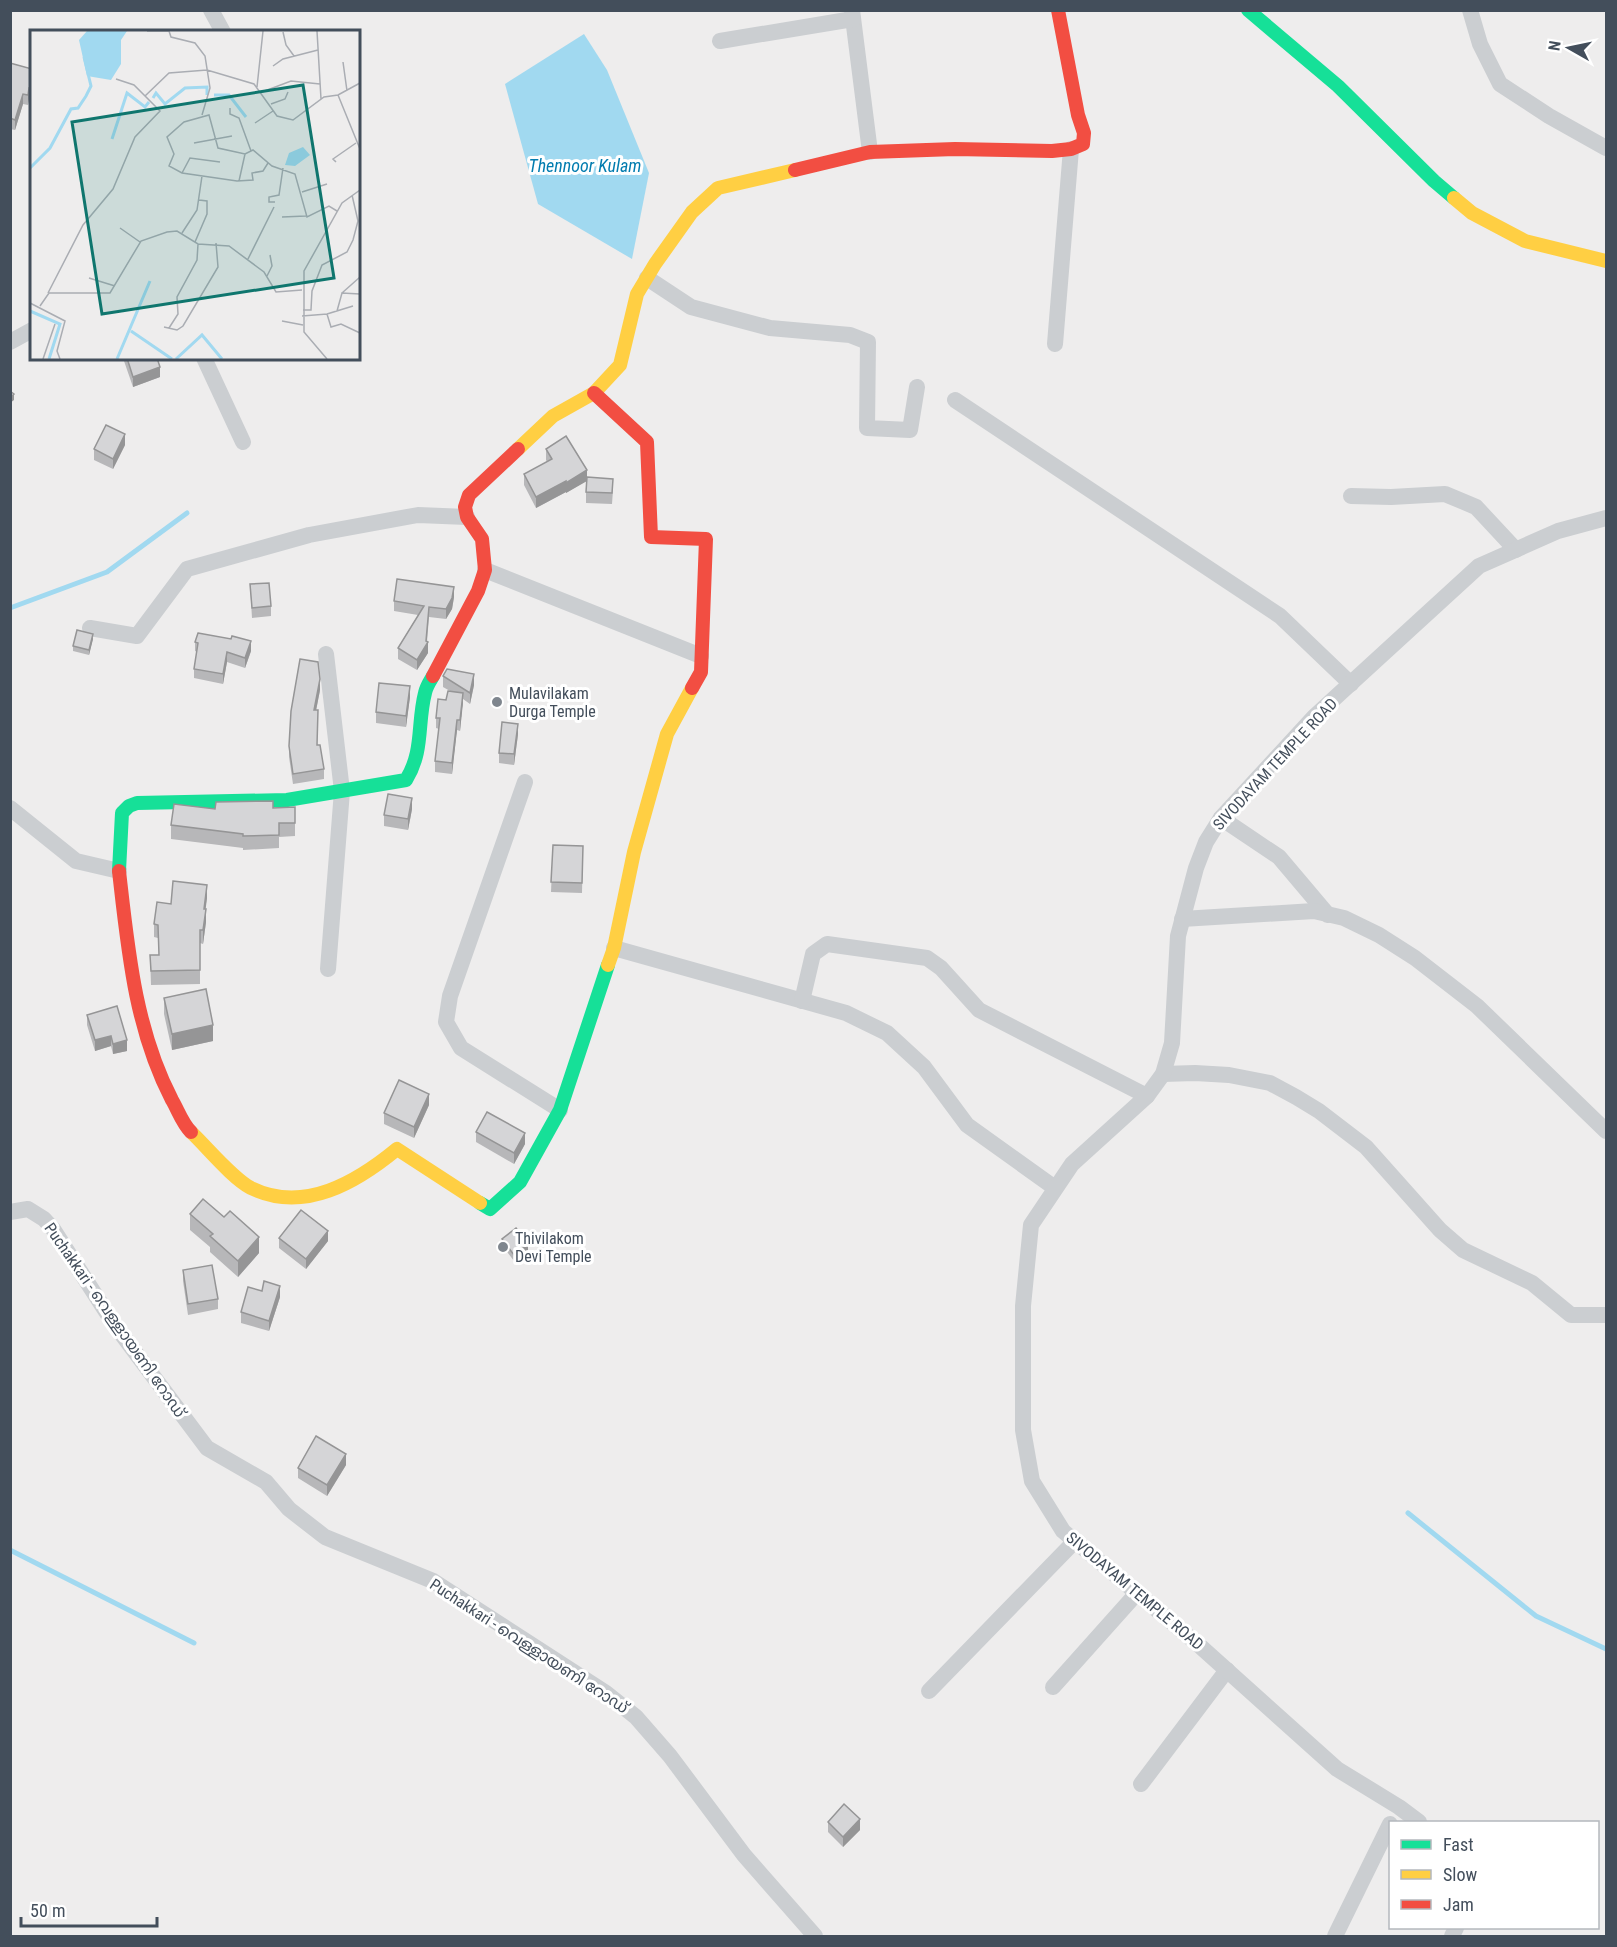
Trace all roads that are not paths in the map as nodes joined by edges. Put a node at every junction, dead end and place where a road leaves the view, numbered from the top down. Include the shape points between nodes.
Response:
1 (211, 10) edge
2 (1058, 10) edge
3 (1248, 10) edge
4 (1470, 10) edge
5 (853, 15) edge
6 (222, 30) edge
7 (720, 41) dead end
8 (1606, 148) edge
9 (1071, 149) junction
10 (870, 152) junction
11 (1606, 261) edge
12 (647, 278) junction
13 (30, 331) edge
14 (10, 342) edge
15 (1055, 344) dead end
16 (205, 360) edge
17 (917, 387) dead end
18 (594, 393) junction
19 (956, 400) dead end
20 (243, 442) dead end
21 (1351, 496) dead end
22 (467, 517) junction
23 (1606, 518) edge
24 (1516, 550) junction
25 (485, 570) junction
26 (90, 628) dead end
27 (326, 654) dead end
28 (701, 656) junction
29 (1351, 684) junction
30 (525, 782) dead end
31 (342, 791) junction
32 (10, 808) edge
33 (1221, 818) junction
34 (118, 871) junction
35 (1328, 915) junction
36 (1182, 919) junction
37 (614, 948) junction
38 (328, 969) dead end
39 (802, 1001) junction
40 (1163, 1074) junction
41 (1147, 1096) junction
42 (560, 1110) junction
43 (1606, 1131) edge
44 (1055, 1188) junction
45 (10, 1212) edge
46 (1606, 1316) edge
47 (1075, 1541) junction
48 (1137, 1593) junction
49 (1227, 1670) junction
50 (1053, 1687) dead end
51 (929, 1690) dead end
52 (1140, 1784) dead end
53 (1399, 1807) junction
54 (1392, 1821) edge
55 (1418, 1821) edge
56 (1389, 1827) edge
57 (815, 1936) edge
58 (1335, 1936) edge

1 - 6 street
2 - 9 street via 1084,134 1083,144
3 - 11 street via 1338,86 1472,213 1525,241
4 - 8 street via 1480,44 1500,84
5 - 7 street
5 - 10 street
9 - 10 street
9 - 15 street
10 - 12 street via 718,188 692,212
12 - 17 street via 691,307 770,328 850,335 868,342 867,428 910,430
12 - 18 street via 638,294 620,365
13 - 14 street
16 - 20 street
18 - 22 street via 553,416 469,495
18 - 28 street via 647,442 651,537 706,539
19 - 29 street via 1280,616
21 - 24 street via 1444,494 1476,507
22 - 25 street via 482,539
22 - 26 street via 418,515 309,535 195,566 187,569 137,636
23 - 24 street, SIVODAYAM TEMPLE ROAD via 1558,531
24 - 29 street, SIVODAYAM TEMPLE ROAD via 1479,566
25 - 28 street
25 - 31 street via 425,692 418,749 406,780
27 - 31 street
28 - 37 street via 701,672 667,734 634,852
29 - 33 street, SIVODAYAM TEMPLE ROAD via 1314,717
30 - 42 street via 450,996 446,1022 461,1048
31 - 34 street via 287,800 137,803 122,813
31 - 38 street
32 - 34 street via 76,861
33 - 35 street via 1279,857
33 - 36 street, SIVODAYAM TEMPLE ROAD via 1206,842
34 - 42 street via 143,1030 162,1081 187,1128 250,1187 280,1198 313,1195 345,1185 397,1149 490,1209 520,1182
35 - 36 street via 1314,911
35 - 43 street via 1344,918 1379,936 1451,985
36 - 40 street, SIVODAYAM TEMPLE ROAD via 1172,1043
37 - 39 street
37 - 42 street
39 - 41 street via 813,954 827,944 927,958 979,1010
39 - 44 street via 846,1013 887,1033 924,1067 967,1125
40 - 41 street, SIVODAYAM TEMPLE ROAD
40 - 46 street via 1229,1075 1269,1083 1296,1097 1366,1147 1440,1230 1463,1250 1532,1283 1570,1315
41 - 44 street, SIVODAYAM TEMPLE ROAD via 1072,1164
44 - 47 street, SIVODAYAM TEMPLE ROAD via 1031,1225 1023,1306 1023,1430 1032,1481 1063,1531
45 - 57 street, Puchakkari - വെള്ളായണി റോഡ് via 28,1209 53,1229 114,1324 207,1448 266,1482 289,1509 325,1537 433,1581 606,1693 636,1718 670,1756 744,1855
47 - 48 street, SIVODAYAM TEMPLE ROAD
47 - 51 street
48 - 49 street, SIVODAYAM TEMPLE ROAD
48 - 50 street
49 - 52 street
49 - 53 street, SIVODAYAM TEMPLE ROAD via 1337,1769
53 - 54 street
53 - 55 street, SIVODAYAM TEMPLE ROAD
56 - 58 street

